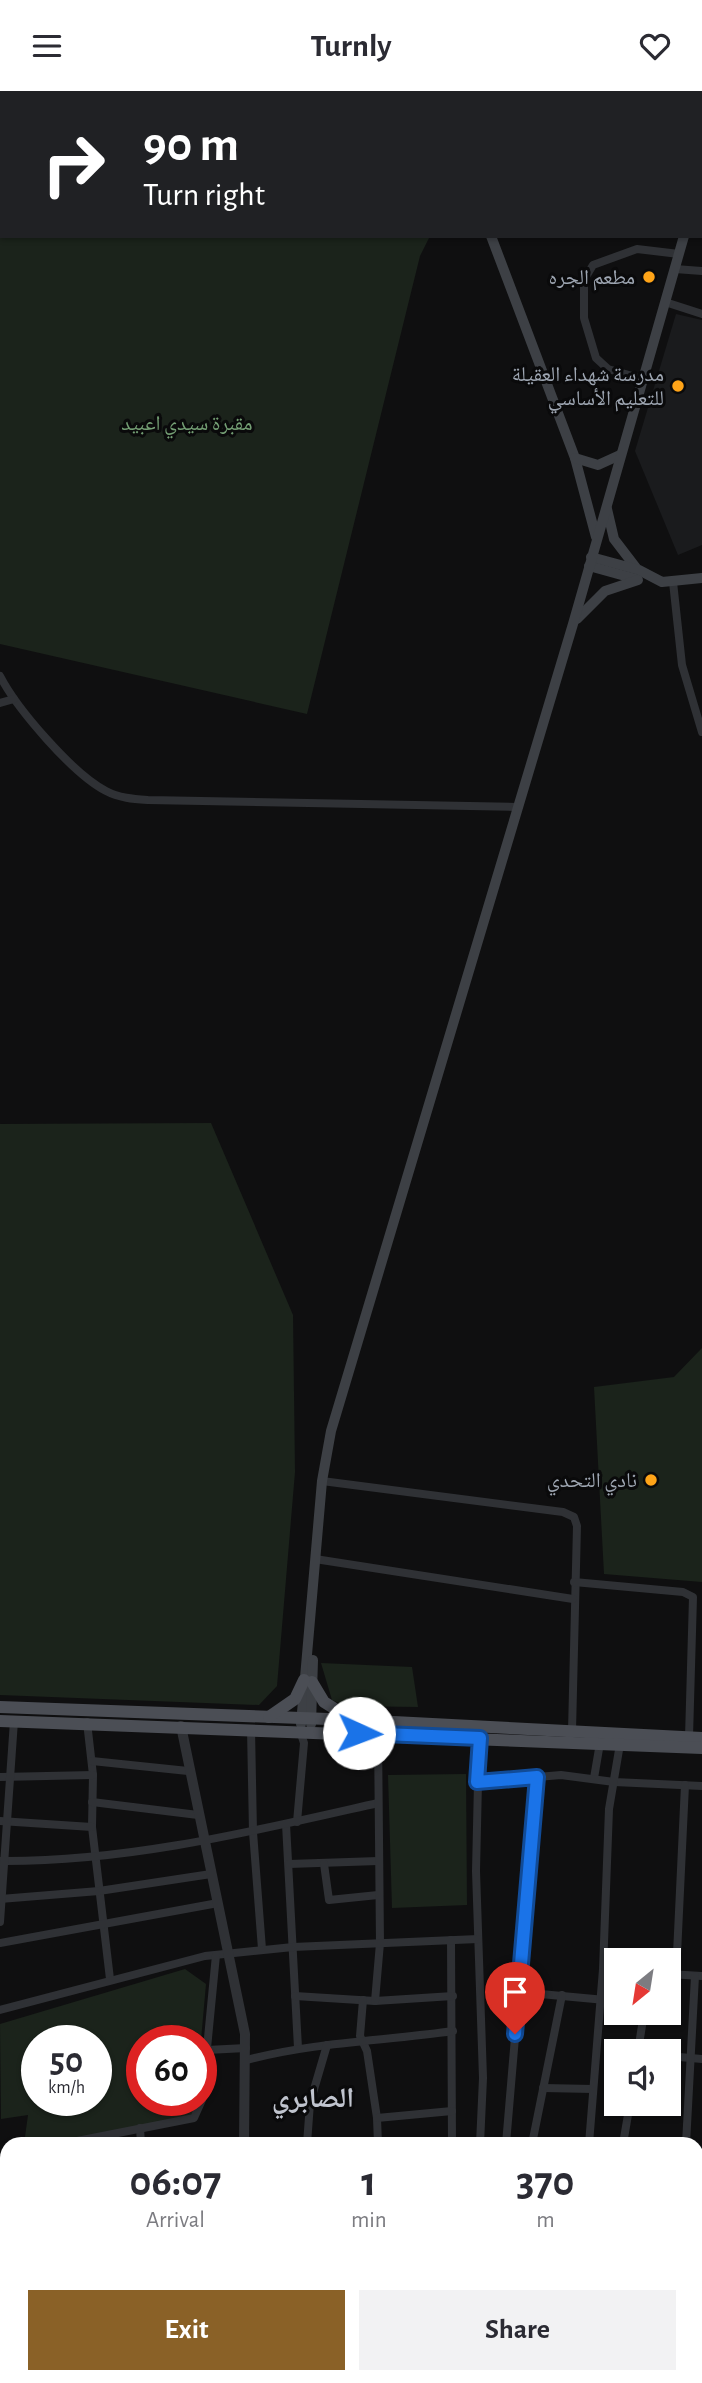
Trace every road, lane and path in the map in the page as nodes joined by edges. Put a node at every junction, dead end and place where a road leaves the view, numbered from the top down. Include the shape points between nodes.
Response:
1 (492, 238) edge
2 (683, 238) edge
3 (679, 254) junction
4 (675, 269) junction
5 (702, 271) edge
6 (665, 302) junction
7 (702, 314) edge
8 (643, 379) junction
9 (620, 455) junction
10 (575, 458) junction
11 (607, 500) junction
12 (596, 540) junction
13 (590, 561) junction
14 (642, 576) junction
15 (702, 577) edge
16 (673, 582) junction
17 (573, 624) junction
18 (0, 676) edge
19 (14, 699) junction
20 (0, 703) edge
21 (702, 732) edge
22 (517, 807) junction
23 (322, 1481) junction
24 (315, 1559) junction
25 (574, 1582) junction
26 (573, 1599) junction
27 (308, 1681) junction
28 (0, 1707) edge
29 (266, 1718) junction
30 (355, 1720) junction
31 (0, 1721) edge
32 (14, 1721) junction
33 (87, 1722) junction
34 (181, 1725) junction
35 (305, 1728) junction
36 (251, 1729) junction
37 (572, 1731) junction
38 (378, 1733) junction
39 (480, 1738) junction
40 (695, 1738) edge
41 (600, 1743) junction
42 (621, 1744) junction
43 (702, 1748) edge
44 (92, 1761) junction
45 (188, 1771) junction
46 (93, 1775) junction
47 (0, 1777) edge
48 (12, 1777) junction
49 (537, 1777) junction
50 (594, 1778) junction
51 (614, 1781) junction
52 (477, 1782) junction
53 (685, 1785) junction
54 (702, 1786) edge
55 (92, 1802) junction
56 (378, 1803) junction
57 (198, 1815) junction
58 (4, 1821) edge
59 (297, 1822) junction
60 (286, 1824) junction
61 (92, 1826) junction
62 (253, 1832) junction
63 (204, 1839) junction
64 (95, 1857) junction
65 (3, 1861) edge
66 (378, 1861) junction
67 (289, 1864) junction
68 (324, 1864) junction
69 (211, 1874) junction
70 (99, 1891) junction
71 (378, 1895) junction
72 (1, 1899) edge
73 (218, 1903) junction
74 (0, 1922) edge
75 (104, 1926) junction
76 (478, 1939) junction
77 (451, 1940) junction
78 (0, 1943) edge
79 (380, 1943) junction
80 (293, 1947) junction
81 (674, 1948) edge
82 (262, 1949) junction
83 (229, 1954) junction
84 (216, 1955) junction
85 (603, 1969) joint
86 (681, 1975) edge
87 (699, 1976) edge
88 (110, 1979) junction
89 (519, 1992) junction
90 (562, 1995) junction
91 (295, 1996) junction
92 (453, 1996) junction
93 (601, 1999) junction
94 (604, 1999) edge
95 (363, 2000) junction
96 (375, 2001) junction
97 (0, 2010) edge
98 (209, 2025) edge
99 (453, 2031) junction
100 (363, 2043) junction
101 (327, 2045) junction
102 (246, 2048) junction
103 (298, 2048) junction
104 (217, 2049) edge
105 (681, 2057) edge
106 (691, 2057) junction
107 (702, 2059) edge
108 (247, 2060) junction
109 (543, 2088) junction
110 (593, 2089) junction
111 (452, 2111) junction
112 (195, 2116) edge
113 (627, 2116) edge
114 (377, 2118) junction
115 (140, 2129) junction
116 (98, 2137) edge
117 (141, 2137) edge
118 (244, 2137) edge
119 (308, 2137) edge
120 (378, 2137) edge
121 (452, 2137) edge
122 (480, 2137) edge
123 (507, 2137) edge
124 (533, 2137) edge
125 (590, 2137) edge
126 (624, 2137) edge
127 (686, 2137) edge

1 - 10 main road
2 - 3 main road
3 - 4 main road
3 - 8 street via 632,250 590,267 584,280 584,319 596,358 608,369
4 - 5 street
4 - 6 main road
6 - 7 street
6 - 8 main road
8 - 9 main road
9 - 10 main road via 598,465
9 - 11 main road
10 - 12 main road
11 - 12 main road
11 - 14 main road via 614,539
12 - 13 main road
13 - 14 main road
13 - 17 main road
14 - 16 main road
14 - 17 main road via 605,591
15 - 16 main road
16 - 21 street via 682,665
17 - 22 main road
18 - 19 street
19 - 20 street
19 - 22 street via 86,777 119,796
22 - 23 main road via 331,1431
23 - 24 main road
23 - 25 street via 570,1515 577,1526
24 - 26 street
24 - 27 main road
25 - 26 street
25 - 40 street via 684,1592 694,1597
26 - 37 street
27 - 29 main road via 295,1699
27 - 30 main road via 331,1708
27 - 35 main road
28 - 29 main road
29 - 35 main road
30 - 35 main road
30 - 37 main road
31 - 32 main road
32 - 33 main road
32 - 48 street
33 - 34 main road
33 - 44 street
34 - 36 main road
34 - 45 street
35 - 36 main road
35 - 38 main road
35 - 59 street
36 - 62 street
37 - 40 main road
38 - 39 main road
38 - 56 street
39 - 41 main road
39 - 52 street
41 - 42 main road
41 - 50 street
42 - 43 main road
42 - 51 street
44 - 45 street
44 - 46 street
45 - 57 street
46 - 48 street
46 - 55 street
47 - 48 street
48 - 58 street
49 - 50 street
49 - 52 street
49 - 89 street
50 - 51 street
51 - 53 street
51 - 85 street
52 - 76 street
53 - 54 street
53 - 81 street
55 - 57 street
55 - 61 street
56 - 59 street
56 - 66 street
57 - 63 street
58 - 61 street
58 - 65 street
59 - 60 street
60 - 62 street
60 - 67 street
61 - 64 street
62 - 63 street
62 - 82 street
63 - 64 street
63 - 69 street
64 - 65 street
64 - 70 street
65 - 72 street
66 - 68 street
66 - 71 street
67 - 68 street
67 - 80 street
68 - 71 street via 329,1900
69 - 70 street
69 - 73 street
70 - 72 street
70 - 75 street
71 - 79 street
72 - 74 street
73 - 75 street
73 - 83 street
75 - 78 street
75 - 88 street
76 - 77 street
76 - 122 street
77 - 79 street
77 - 92 street
79 - 80 street
79 - 96 street
80 - 82 street
80 - 91 street
82 - 83 street
83 - 84 street
83 - 102 street
84 - 88 street
84 - 98 street
85 - 93 street
86 - 87 street
87 - 106 street
88 - 97 street
89 - 90 street
89 - 123 street
90 - 93 street
90 - 109 street
91 - 95 street
91 - 103 street
92 - 96 street
92 - 99 street
93 - 94 street
93 - 110 street
95 - 96 street
95 - 100 street
99 - 100 street
99 - 111 street
100 - 101 street
100 - 114 street
101 - 103 street
101 - 119 street via 310,2103
102 - 104 street
102 - 108 street
103 - 108 street
105 - 106 street
106 - 107 street
106 - 127 street
108 - 118 street
109 - 110 street
109 - 124 street
110 - 125 street
111 - 114 street
111 - 121 street
112 - 115 street
113 - 126 street
114 - 120 street
115 - 116 street
115 - 117 street

